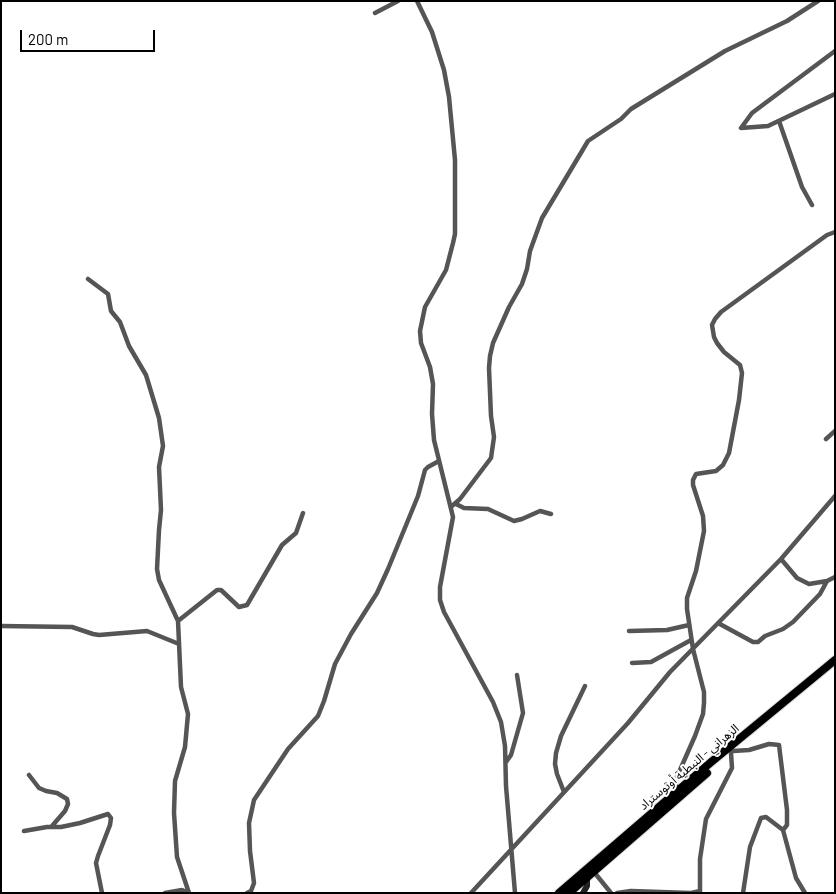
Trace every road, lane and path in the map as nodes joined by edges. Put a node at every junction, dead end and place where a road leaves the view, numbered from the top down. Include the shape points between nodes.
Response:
1 (398, 1) edge
2 (417, 1) edge
3 (818, 1) edge
4 (375, 13) dead end
5 (835, 51) edge
6 (835, 94) edge
7 (779, 122) junction
8 (812, 205) dead end
9 (835, 232) edge
10 (88, 279) dead end
11 (835, 431) edge
12 (826, 439) dead end
13 (439, 461) junction
14 (835, 496) edge
15 (454, 505) junction
16 (303, 514) dead end
17 (551, 514) dead end
18 (781, 559) junction
19 (835, 577) edge
20 (826, 581) junction
21 (178, 621) junction
22 (718, 623) junction
23 (689, 625) junction
24 (1, 626) edge
25 (630, 632) dead end
26 (691, 640) junction
27 (179, 644) junction
28 (693, 649) junction
29 (835, 660) edge
30 (632, 664) dead end
31 (835, 666) edge
32 (518, 674) dead end
33 (585, 686) dead end
34 (728, 753) junction
35 (506, 762) junction
36 (712, 765) junction
37 (29, 775) dead end
38 (678, 791) junction
39 (564, 792) junction
40 (52, 826) junction
41 (783, 830) junction
42 (24, 831) dead end
43 (511, 849) junction
44 (594, 872) junction
45 (587, 879) junction
46 (251, 892) edge
47 (700, 892) edge
48 (102, 893) edge
49 (165, 893) edge
50 (188, 893) edge
51 (471, 893) edge
52 (515, 893) edge
53 (559, 893) edge
54 (569, 893) edge
55 (583, 893) edge
56 (611, 893) edge
57 (617, 893) edge
58 (743, 893) edge
59 (805, 893) edge

1 - 4 street
2 - 13 street via 432,32 444,70 455,160 454,243 446,270 425,307 420,331 433,384 433,431
3 - 15 street via 787,21 725,51 631,109 588,141 542,218 522,284 493,343 489,368 494,437 491,458
5 - 7 street via 752,113 742,128
6 - 7 street
7 - 8 street via 802,187
9 - 23 street via 721,312 712,325 717,343 740,365 742,373 739,400 723,464 716,472 696,474 693,480 704,531 687,598
10 - 21 street via 108,294 111,311 120,322 148,380 159,418 163,446 159,467 159,580
11 - 12 street
13 - 15 street
13 - 46 street via 425,470 418,496 388,569 335,664 318,716 288,749 254,800 249,823 254,883
14 - 18 street
15 - 17 street via 488,509 514,521 540,511
15 - 35 street via 440,600 498,713
16 - 21 street via 296,533 282,545 247,605 239,607 217,590
18 - 20 street via 797,578 808,584
18 - 22 street
19 - 20 street
20 - 22 street via 820,594 793,622 758,642
21 - 27 street
22 - 28 street
23 - 25 street
23 - 26 street
24 - 27 street via 72,627 99,635 147,631
26 - 28 street
26 - 30 street via 651,662
27 - 50 street via 181,687 188,714 185,747 175,781 174,813 177,857
28 - 38 street via 704,692 703,714 676,780
28 - 39 street
29 - 34 highway, الزهراني - النبطية أوتوستراد
31 - 34 highway, الزهراني - النبطية أوتوستراد
32 - 35 street via 523,713
33 - 39 street via 556,752 555,764
34 - 36 highway, الزهراني - النبطية أوتوستراد
34 - 41 street via 769,744 779,745 788,810 787,825
34 - 47 street via 732,768 706,819 700,859
35 - 43 street
36 - 38 highway, الزهراني - النبطية أوتوستراد
36 - 44 highway, الزهراني - النبطية أوتوستراد
37 - 40 street via 39,788 67,799 65,810
38 - 53 highway, الزهراني - النبطية أوتوستراد
39 - 43 street
40 - 42 street
40 - 48 street via 80,823 105,814 110,816 110,826 96,863
41 - 58 street via 772,820 761,818 750,847
41 - 59 street via 796,878
43 - 51 street
43 - 52 street
44 - 45 highway, الزهراني - النبطية أوتوستراد
44 - 56 street
45 - 54 highway, الزهراني - النبطية أوتوستراد
45 - 55 main road
47 - 57 street
49 - 50 street via 182,890

